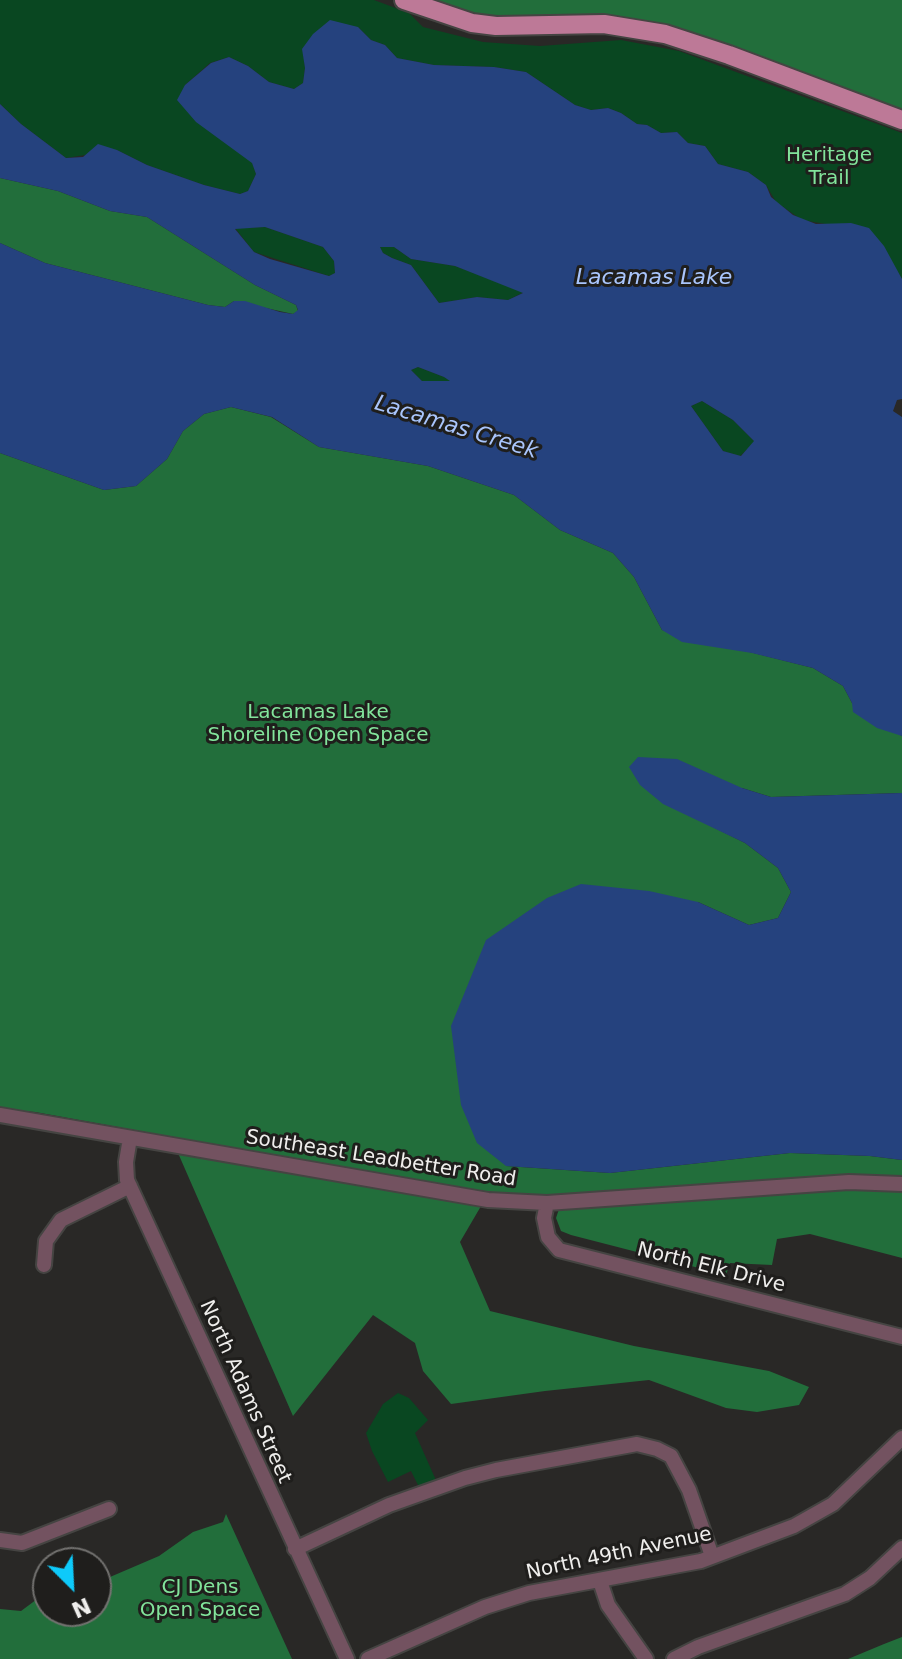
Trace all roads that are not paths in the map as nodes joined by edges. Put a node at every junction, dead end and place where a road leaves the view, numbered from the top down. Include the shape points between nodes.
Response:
1 (404, 0) edge
2 (902, 120) edge
3 (0, 1115) edge
4 (130, 1138) junction
5 (902, 1184) edge
6 (130, 1186) junction
7 (547, 1203) junction
8 (44, 1265) dead end
9 (902, 1337) edge
10 (902, 1438) edge
11 (109, 1509) dead end
12 (0, 1540) edge
13 (902, 1548) edge
14 (295, 1549) junction
15 (712, 1556) junction
16 (600, 1581) junction
17 (347, 1659) edge
18 (368, 1659) edge
19 (646, 1659) edge
20 (674, 1659) edge

1 - 2 main road via 472,23 604,24 665,34
3 - 4 street, Southeast Leadbetter Road
4 - 6 street, North Adams Street
4 - 7 street, Southeast Leadbetter Road via 488,1200
5 - 7 street, Southeast Leadbetter Road via 837,1183
6 - 8 street via 61,1220 46,1241
6 - 14 street, North Adams Street
7 - 9 street, North Elk Drive via 548,1237 559,1250
10 - 15 street, North 49th Avenue via 822,1511
11 - 12 street via 22,1543
13 - 20 street via 845,1594
14 - 15 street via 389,1505 480,1474 637,1444 671,1456 686,1482
14 - 17 street, North Adams Street
15 - 16 street, North 49th Avenue
16 - 18 street, North 49th Avenue via 485,1607
16 - 19 street via 608,1605

